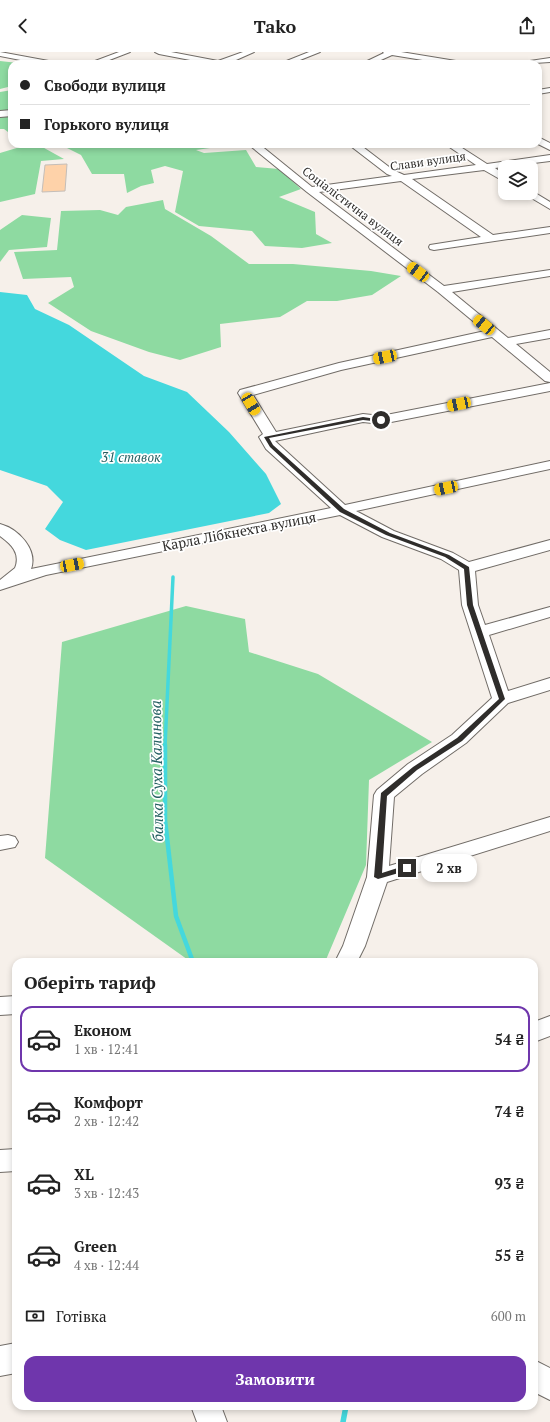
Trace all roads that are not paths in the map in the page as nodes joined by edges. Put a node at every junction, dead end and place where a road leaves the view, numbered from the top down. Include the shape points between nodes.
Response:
1 (126, 52) edge
2 (159, 52) edge
3 (191, 52) edge
4 (250, 52) edge
5 (316, 52) edge
6 (390, 52) edge
7 (1, 53) edge
8 (52, 54) dead end
9 (466, 55) dead end
10 (180, 56) junction
11 (34, 60) joint
12 (103, 60) edge
13 (169, 60) edge
14 (200, 60) edge
15 (230, 60) edge
16 (294, 60) edge
17 (373, 60) edge
18 (431, 60) edge
19 (454, 60) edge
20 (258, 148) edge
21 (358, 148) edge
22 (456, 148) edge
23 (550, 158) edge
24 (486, 167) junction
25 (498, 175) edge
26 (404, 178) junction
27 (310, 190) junction
28 (538, 199) edge
29 (550, 206) edge
30 (550, 230) edge
31 (491, 239) junction
32 (434, 247) dead end
33 (550, 273) edge
34 (442, 290) junction
35 (494, 333) junction
36 (550, 334) edge
37 (506, 342) junction
38 (550, 378) edge
39 (550, 387) edge
40 (272, 437) junction
41 (550, 465) edge
42 (342, 510) junction
43 (0, 529) edge
44 (550, 545) edge
45 (467, 568) junction
46 (3, 583) edge
47 (550, 612) edge
48 (479, 632) junction
49 (550, 684) edge
50 (502, 699) junction
51 (550, 824) edge
52 (378, 877) junction
53 (348, 958) edge
54 (12, 1005) edge
55 (0, 1006) edge
56 (550, 1026) edge
57 (538, 1030) edge
58 (12, 1160) edge
59 (0, 1161) edge
60 (12, 1359) edge
61 (0, 1361) edge
62 (538, 1378) edge
63 (550, 1385) edge
64 (208, 1410) edge
65 (212, 1422) edge

1 - 12 street
2 - 10 street
3 - 10 street
4 - 15 street
5 - 16 street
6 - 17 street
6 - 18 street
7 - 11 street
8 - 11 street
9 - 19 street
10 - 13 street
10 - 14 street
20 - 27 street, Соціалістична вулиця
21 - 26 street via 390,172
22 - 24 street
23 - 24 street, Слави вулиця
24 - 25 street
24 - 26 street, Слави вулиця
26 - 27 street, Слави вулиця
26 - 31 street
27 - 34 street, Соціалістична вулиця
28 - 29 street
30 - 31 street
31 - 32 street
33 - 34 street
34 - 35 street, Соціалістична вулиця
35 - 37 street, Соціалістична вулиця
35 - 40 street via 339,367 245,393
36 - 37 street
37 - 38 street, Соціалістична вулиця
39 - 40 street via 381,420 363,418
40 - 42 street via 266,437 271,446
41 - 42 street, Карла Лібкнехта вулиця
42 - 45 street via 388,534 447,556
42 - 46 street, Карла Лібкнехта вулиця via 42,571
43 - 46 street via 21,546 25,553 22,570
44 - 45 street
45 - 48 street via 470,605
47 - 48 street
48 - 50 street
49 - 50 street
50 - 52 street via 459,739 415,769 384,795
51 - 52 street
52 - 53 street
54 - 55 street
56 - 57 street
58 - 59 street
60 - 61 street
62 - 63 street
64 - 65 street

